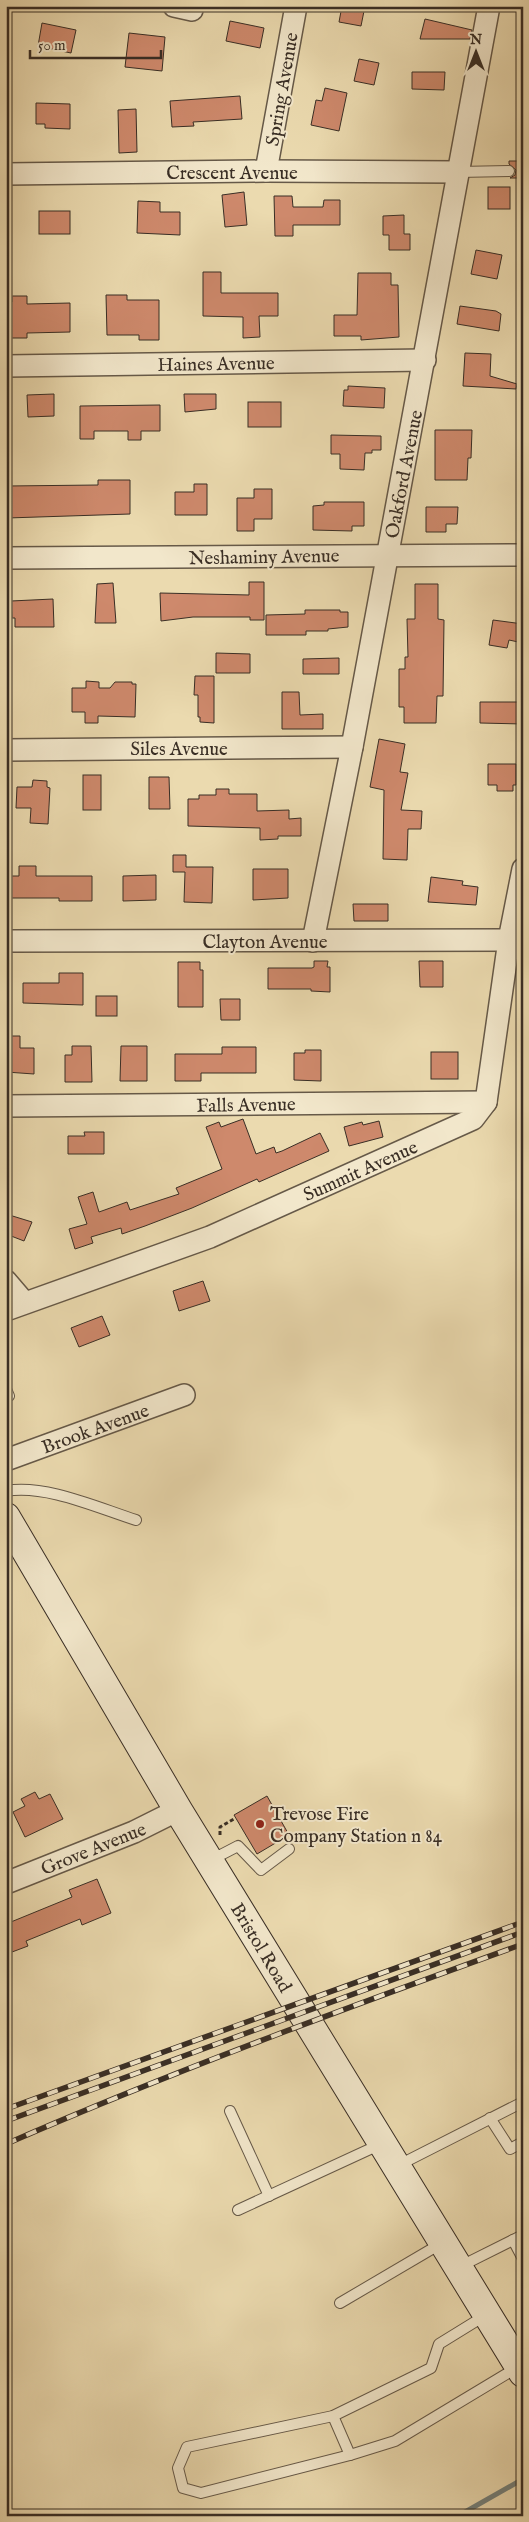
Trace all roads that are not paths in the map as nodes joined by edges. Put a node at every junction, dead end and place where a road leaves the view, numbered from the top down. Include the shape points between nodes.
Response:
1 (296, 6) edge
2 (489, 6) edge
3 (266, 171) junction
4 (509, 171) dead end
5 (458, 172) junction
6 (6, 174) edge
7 (425, 360) junction
8 (6, 366) edge
9 (388, 554) junction
10 (523, 555) edge
11 (6, 558) edge
12 (352, 747) junction
13 (6, 750) edge
14 (523, 869) edge
15 (516, 940) edge
16 (313, 941) junction
17 (6, 942) edge
18 (486, 1102) junction
19 (6, 1106) edge
20 (6, 1281) edge
21 (15, 1306) edge
22 (6, 1389) edge
23 (184, 1395) dead end
24 (6, 1397) edge
25 (6, 1460) edge
26 (6, 1491) edge
27 (6, 1517) edge
28 (136, 1520) dead end
29 (178, 1810) junction
30 (289, 1849) dead end
31 (218, 1857) junction
32 (6, 1883) edge
33 (523, 2102) edge
34 (230, 2112) dead end
35 (490, 2118) junction
36 (523, 2142) edge
37 (382, 2143) junction
38 (396, 2166) junction
39 (269, 2196) junction
40 (238, 2210) dead end
41 (518, 2238) edge
42 (443, 2243) junction
43 (523, 2259) edge
44 (458, 2267) junction
45 (340, 2303) dead end
46 (487, 2314) junction
47 (521, 2370) edge
48 (333, 2416) junction
49 (350, 2456) junction

1 - 3 street, Spring Avenue
2 - 5 street, Oakford Avenue
3 - 5 street, Crescent Avenue
3 - 6 street, Crescent Avenue
4 - 5 lane
5 - 7 street, Oakford Avenue
7 - 8 street, Haines Avenue
7 - 9 street, Oakford Avenue
9 - 10 street, Neshaminy Avenue
9 - 11 street, Neshaminy Avenue
9 - 12 street, Oakford Avenue
12 - 13 street, Siles Avenue
12 - 16 street, Oakford Avenue
14 - 15 street
15 - 16 street, Clayton Avenue
15 - 18 street
16 - 17 street, Clayton Avenue
18 - 19 street, Falls Avenue
18 - 21 street, Summit Avenue via 472,1119 210,1237
20 - 21 street
22 - 24 lane via 9,1396
23 - 25 street, Brook Avenue
26 - 28 lane via 39,1490
27 - 29 main road, Bristol Road
29 - 31 main road, Bristol Road
29 - 32 street, Grove Avenue via 134,1832
30 - 31 lane via 261,1870 238,1846
31 - 37 main road, Bristol Road
33 - 35 lane
34 - 39 lane
35 - 36 lane via 510,2149
35 - 38 lane
37 - 38 main road, Bristol Road
37 - 39 lane
38 - 42 main road, Bristol Road
39 - 40 lane
41 - 43 lane
41 - 44 lane
42 - 44 main road, Bristol Road
42 - 45 lane
44 - 46 main road, Bristol Road
46 - 47 main road, Bristol Road
46 - 48 lane via 438,2344 431,2368
47 - 49 lane via 396,2440
48 - 49 lane
48 - 49 lane via 187,2447 178,2468 183,2488 201,2493

